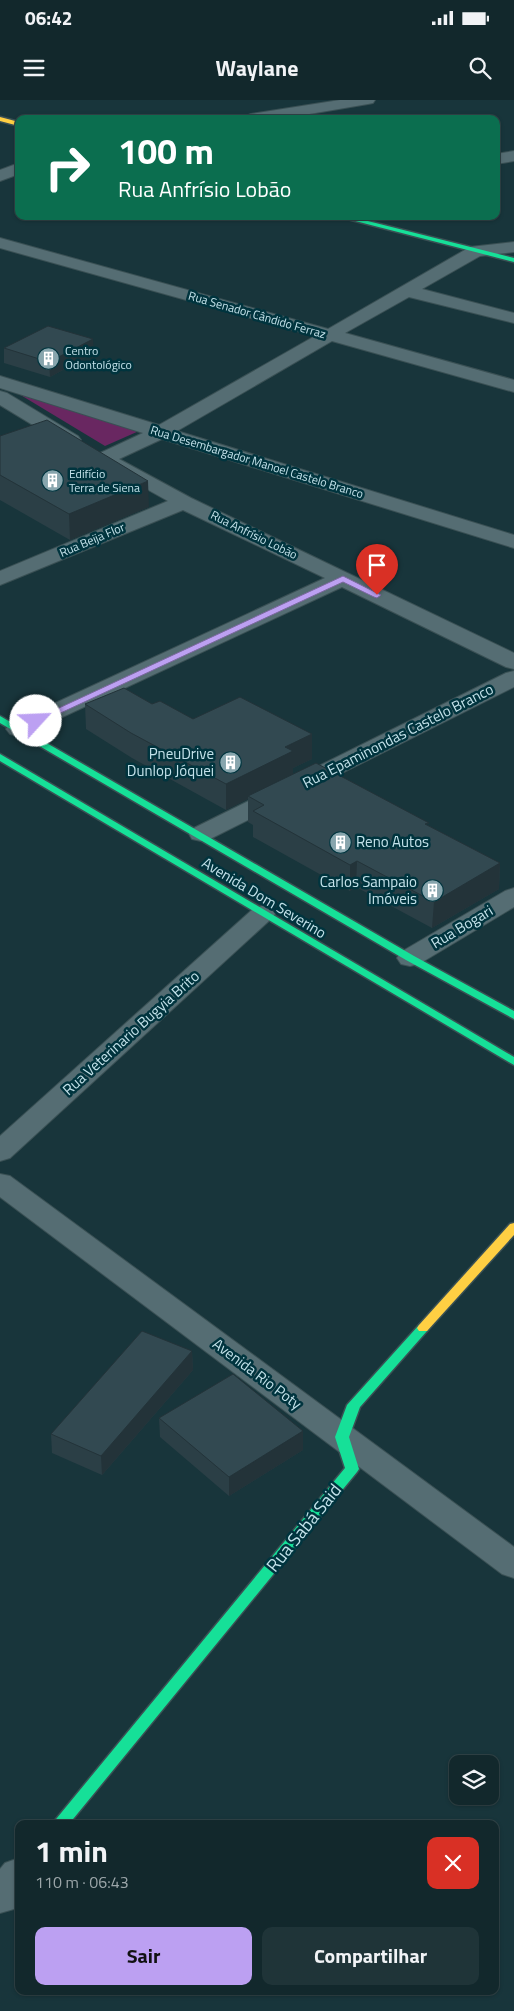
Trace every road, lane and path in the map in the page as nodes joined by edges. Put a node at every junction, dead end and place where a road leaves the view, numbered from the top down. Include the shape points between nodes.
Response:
1 (368, 100) edge
2 (276, 115) edge
3 (0, 119) edge
4 (15, 123) edge
5 (514, 156) edge
6 (500, 158) edge
7 (15, 170) edge
8 (0, 176) edge
9 (358, 220) edge
10 (0, 243) edge
11 (480, 245) junction
12 (514, 246) edge
13 (514, 260) edge
14 (407, 291) junction
15 (514, 318) edge
16 (330, 335) junction
17 (0, 382) edge
18 (514, 386) edge
19 (0, 397) edge
20 (47, 427) junction
21 (161, 432) junction
22 (24, 436) edge
23 (105, 458) junction
24 (184, 502) junction
25 (514, 542) edge
26 (343, 578) junction
27 (0, 579) edge
28 (514, 662) edge
29 (514, 678) edge
30 (9, 724) edge
31 (0, 757) edge
32 (201, 834) junction
33 (514, 896) edge
34 (262, 914) junction
35 (410, 958) junction
36 (514, 1016) edge
37 (514, 1062) edge
38 (0, 1152) edge
39 (0, 1183) edge
40 (514, 1227) edge
41 (342, 1437) junction
42 (514, 1565) edge
43 (63, 1820) edge
44 (15, 1879) edge
45 (0, 1897) edge

1 - 2 street
3 - 4 main road
5 - 6 street
7 - 8 street
9 - 11 main road
10 - 16 street, Rua Senador Cândido Ferraz
11 - 12 street
11 - 13 main road
11 - 14 street
14 - 15 street
14 - 16 street
16 - 18 street, Rua Senador Cândido Ferraz
16 - 21 street
17 - 21 street, Rua Desembargador Manoel Castelo Branco
19 - 20 street, Rua Anfrísio Lobão
20 - 22 street
20 - 23 street, Rua Anfrísio Lobão
21 - 23 street
21 - 25 street, Rua Desembargador Manoel Castelo Branco
23 - 24 street, Rua Anfrísio Lobão
24 - 26 street, Rua Anfrísio Lobão
24 - 27 street, Rua Beija Flor
26 - 28 street, Rua Anfrísio Lobão
26 - 30 street
29 - 32 street, Rua Epaminondas Castelo Branco
30 - 32 main road, Avenida Dom Severino
31 - 34 main road, Avenida Dom Severino
32 - 35 main road, Avenida Dom Severino
33 - 35 street, Rua Bogari
34 - 37 main road, Avenida Dom Severino
34 - 38 street, Rua Veterinario Bugyia Brito
35 - 36 main road, Avenida Dom Severino
39 - 41 street, Avenida Rio Poty
40 - 41 main road via 354,1405
41 - 42 street, Avenida Rio Poty
41 - 43 main road, Rua Sabá Said via 352,1469
44 - 45 street

